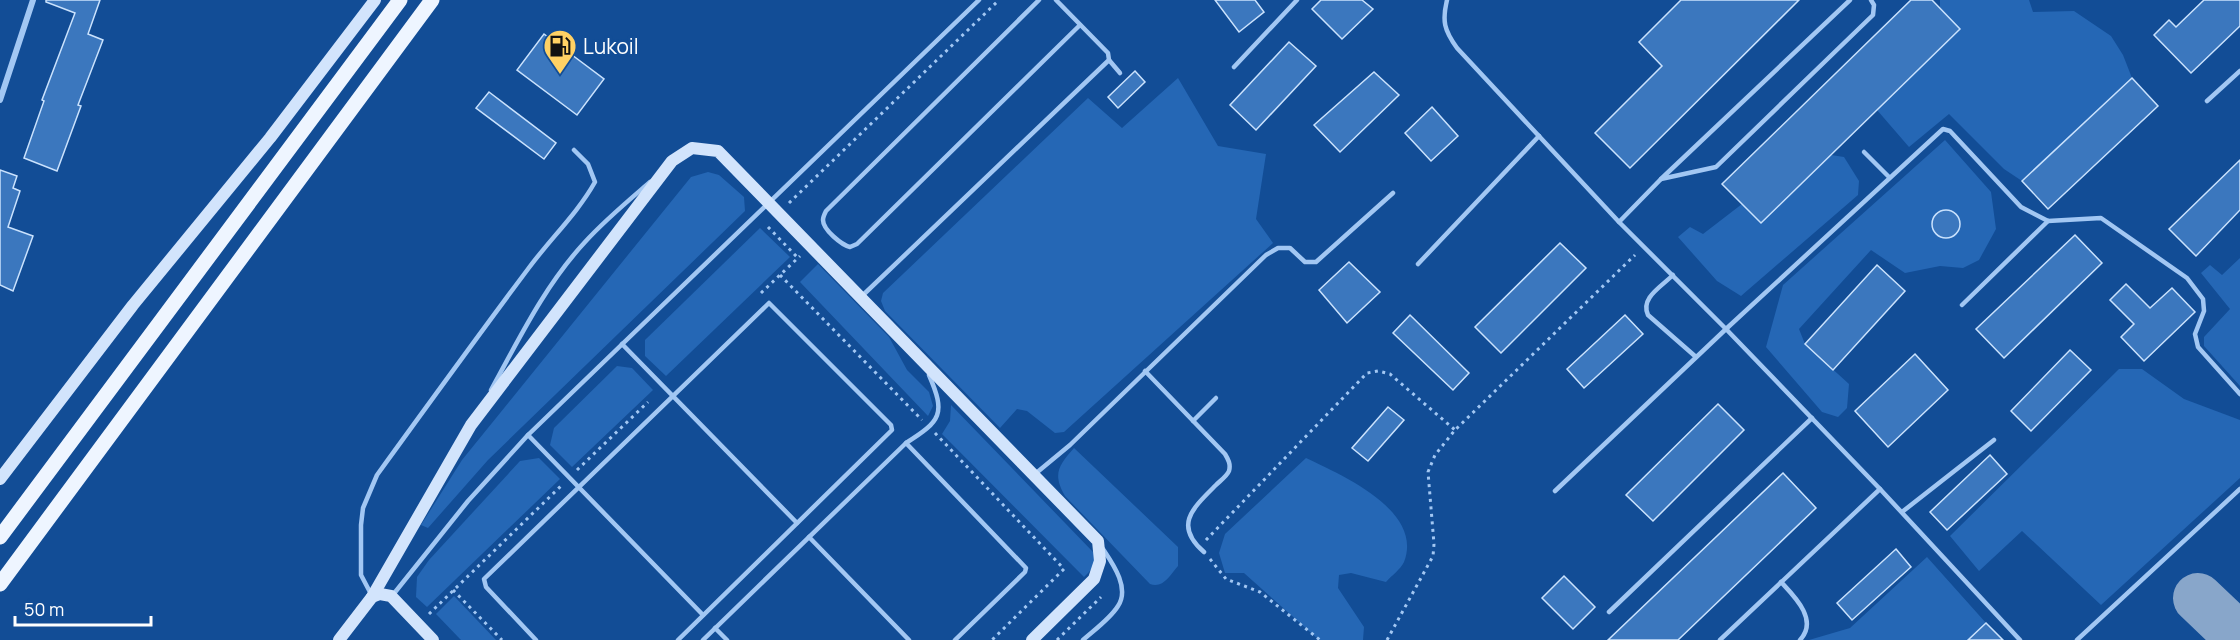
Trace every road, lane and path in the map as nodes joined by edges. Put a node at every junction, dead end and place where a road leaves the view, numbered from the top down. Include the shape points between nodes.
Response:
1 (33, 0) edge
2 (375, 0) edge
3 (400, 0) edge
4 (432, 0) edge
5 (979, 0) edge
6 (999, 0) edge
7 (1039, 0) edge
8 (1056, 0) edge
9 (1297, 0) edge
10 (1448, 0) edge
11 (1850, 0) edge
12 (1871, 0) edge
13 (1080, 26) junction
14 (1108, 60) junction
15 (1234, 67) dead end
16 (2240, 71) edge
17 (1120, 73) dead end
18 (0, 100) edge
19 (2207, 101) dead end
20 (1539, 136) junction
21 (574, 150) dead end
22 (1864, 152) dead end
23 (672, 161) junction
24 (1889, 177) junction
25 (1661, 179) junction
26 (1393, 193) dead end
27 (769, 203) junction
28 (788, 204) dead end
29 (2048, 220) junction
30 (1619, 222) junction
31 (768, 227) dead end
32 (810, 246) junction
33 (1644, 246) junction
34 (798, 258) junction
35 (1418, 264) dead end
36 (780, 275) junction
37 (1673, 275) junction
38 (860, 298) junction
39 (755, 299) dead end
40 (1962, 305) dead end
41 (1726, 329) junction
42 (622, 344) junction
43 (1696, 357) junction
44 (926, 366) junction
45 (1144, 371) junction
46 (663, 387) junction
47 (2240, 394) edge
48 (672, 396) junction
49 (1216, 398) dead end
50 (1812, 418) junction
51 (1193, 421) junction
52 (471, 425) junction
53 (930, 428) junction
54 (1455, 430) junction
55 (528, 435) junction
56 (1994, 440) dead end
57 (906, 443) junction
58 (1035, 474) junction
59 (569, 477) junction
60 (0, 479) edge
61 (579, 487) junction
62 (1880, 489) junction
63 (2240, 489) edge
64 (1555, 490) dead end
65 (1902, 512) junction
66 (797, 523) junction
67 (0, 537) edge
68 (809, 537) junction
69 (1098, 541) junction
70 (1204, 552) junction
71 (18, 561) junction
72 (1781, 582) junction
73 (0, 584) edge
74 (453, 590) junction
75 (0, 595) edge
76 (391, 596) junction
77 (372, 597) junction
78 (1101, 597) dead end
79 (1609, 612) dead end
80 (704, 615) junction
81 (427, 616) dead end
82 (716, 628) junction
83 (339, 640) edge
84 (433, 640) edge
85 (502, 640) edge
86 (536, 640) edge
87 (678, 640) edge
88 (703, 640) edge
89 (727, 640) edge
90 (909, 640) edge
91 (955, 640) edge
92 (992, 640) edge
93 (1032, 640) edge
94 (1057, 640) edge
95 (1083, 640) edge
96 (1320, 640) edge
97 (1387, 640) edge
98 (1720, 640) edge
99 (1800, 640) edge
100 (2020, 640) edge
101 (2077, 640) edge

1 - 18 street
2 - 60 street
3 - 67 main road
4 - 71 main road
5 - 27 lane
6 - 28 path
7 - 13 lane via 826,211 825,226 843,245 857,244
8 - 13 lane
9 - 15 lane
10 - 20 lane via 1443,17 1448,35
11 - 25 lane
12 - 25 lane via 1873,15 1716,166
13 - 14 lane via 1108,53
14 - 17 lane
14 - 38 lane
16 - 19 lane
20 - 30 lane
20 - 35 lane
21 - 77 lane via 588,164 595,182 585,200 528,268 368,491 361,525 361,576
22 - 24 lane
23 - 27 street via 692,148 718,151
23 - 52 street
23 - 52 lane via 585,242 563,270 536,309
24 - 29 lane via 1943,129 1950,131 2021,207
24 - 41 lane
25 - 30 lane
26 - 45 lane via 1316,262 1305,261 1290,248 1278,248 1266,255
27 - 32 street
27 - 42 lane
29 - 40 lane
29 - 47 lane via 2101,218 2187,279 2203,299 2204,311 2195,334 2198,347
30 - 33 lane
31 - 34 path
32 - 34 path
32 - 38 street
33 - 37 lane
33 - 54 path
34 - 36 path
36 - 39 path
36 - 53 path
37 - 41 lane
37 - 43 lane via 1646,301 1645,308
38 - 44 street
41 - 43 lane
41 - 50 lane
42 - 46 lane
42 - 55 lane
43 - 64 lane
44 - 53 lane via 939,398
44 - 58 street
45 - 51 lane
45 - 58 lane
46 - 48 lane
46 - 59 path
48 - 61 lane
48 - 66 lane
48 - 66 lane via 769,303 804,336 892,428
49 - 51 lane
50 - 62 lane
50 - 79 lane
51 - 70 lane via 1229,463 1228,472 1189,518 1187,529 1192,542
52 - 77 street
53 - 57 lane
53 - 92 path via 1064,568
54 - 70 path via 1390,374 1367,373 1204,542
54 - 97 path via 1435,455 1428,472 1432,556
55 - 59 lane
55 - 76 lane
56 - 65 lane
57 - 68 lane
57 - 91 lane via 1026,568
58 - 69 street
59 - 61 lane
59 - 74 path
61 - 80 lane
61 - 86 lane via 484,579 486,587
62 - 65 lane
62 - 72 lane
63 - 101 lane
65 - 100 lane
66 - 80 lane
68 - 82 lane
68 - 90 lane
69 - 93 street via 1100,561 1094,579
69 - 95 lane via 1122,585 1119,605
70 - 96 path via 1226,579 1260,592
71 - 73 main road
71 - 75 street
72 - 98 lane
72 - 99 lane via 1805,615 1807,626
74 - 81 path
74 - 85 path
76 - 77 street
76 - 84 street
77 - 83 street
78 - 94 path
80 - 87 lane
82 - 88 lane
82 - 89 lane

